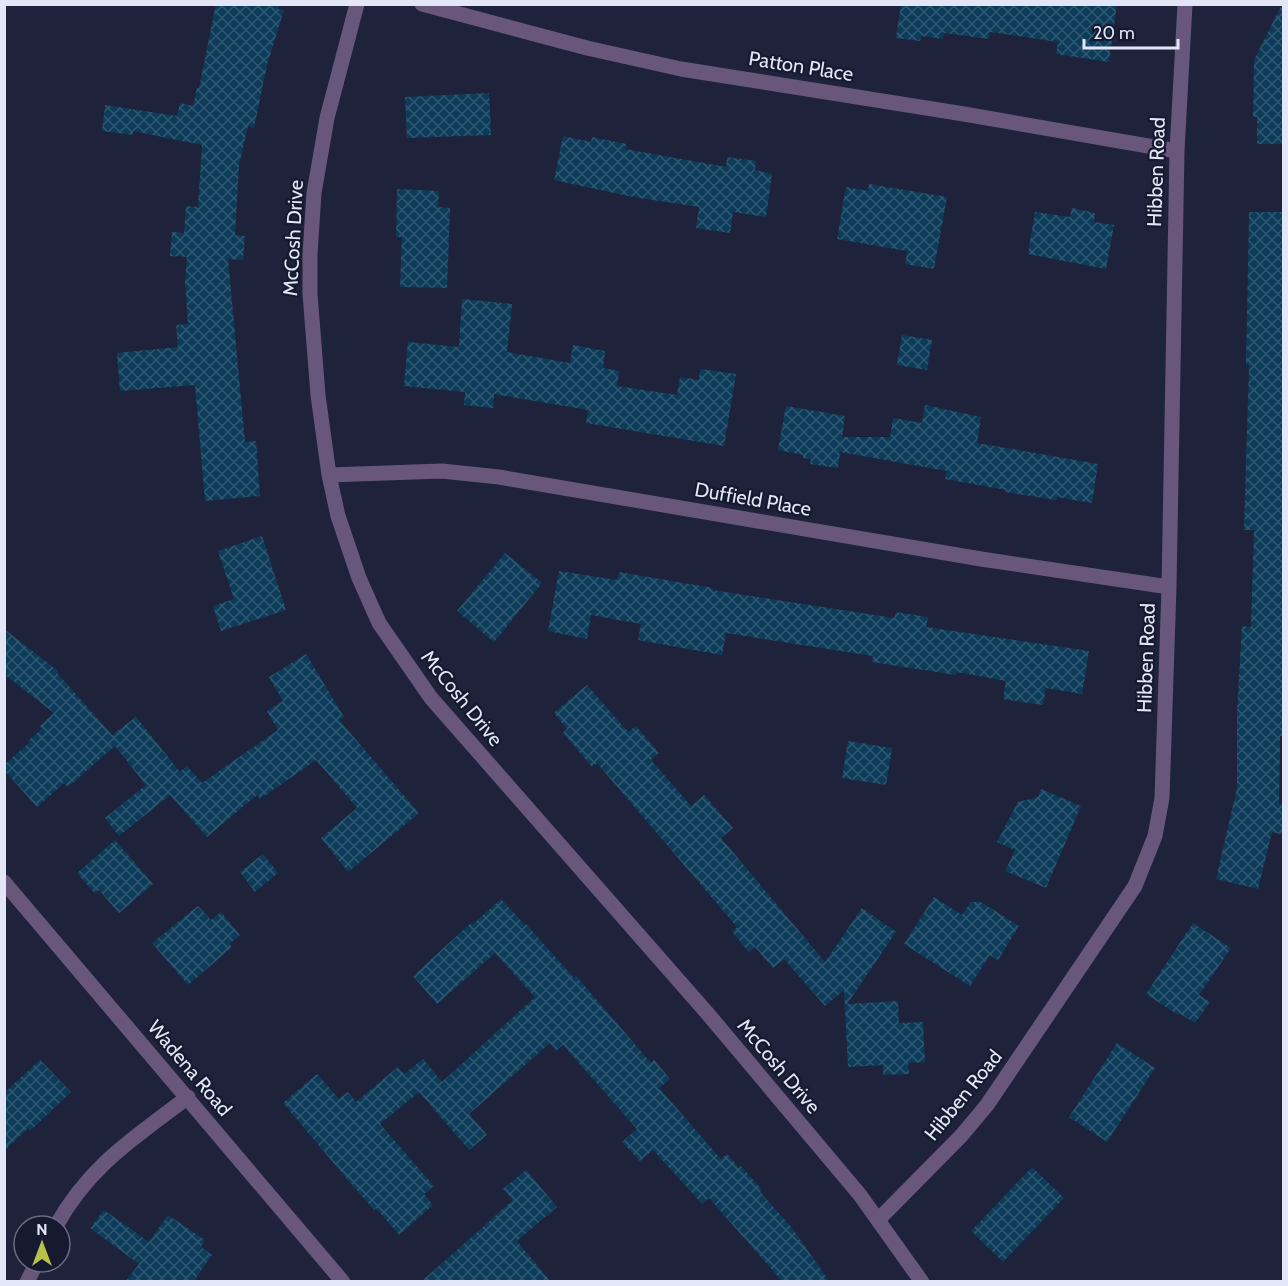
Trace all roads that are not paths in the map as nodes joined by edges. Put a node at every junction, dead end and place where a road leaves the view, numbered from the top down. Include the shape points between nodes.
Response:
1 (357, 4) edge
2 (422, 4) edge
3 (1185, 4) edge
4 (1177, 152) junction
5 (329, 475) junction
6 (1169, 587) junction
7 (4, 882) edge
8 (188, 1097) junction
9 (64, 1214) edge
10 (879, 1219) junction
11 (343, 1281) edge
12 (922, 1281) edge

1 - 5 street, McCosh Drive via 327,118 314,193 310,254 318,395
2 - 4 street, Patton Place via 681,69
3 - 4 street, Hibben Road
4 - 6 street, Hibben Road
5 - 6 street, Duffield Place via 442,471 499,477
5 - 10 street, McCosh Drive via 338,516 375,614 431,698 708,1014
6 - 10 street, Hibben Road via 1162,798 1155,836 1135,886 987,1105
7 - 8 street, Wadena Road
8 - 9 street via 111,1154 82,1186
8 - 11 street, Wadena Road
10 - 12 street, McCosh Drive

